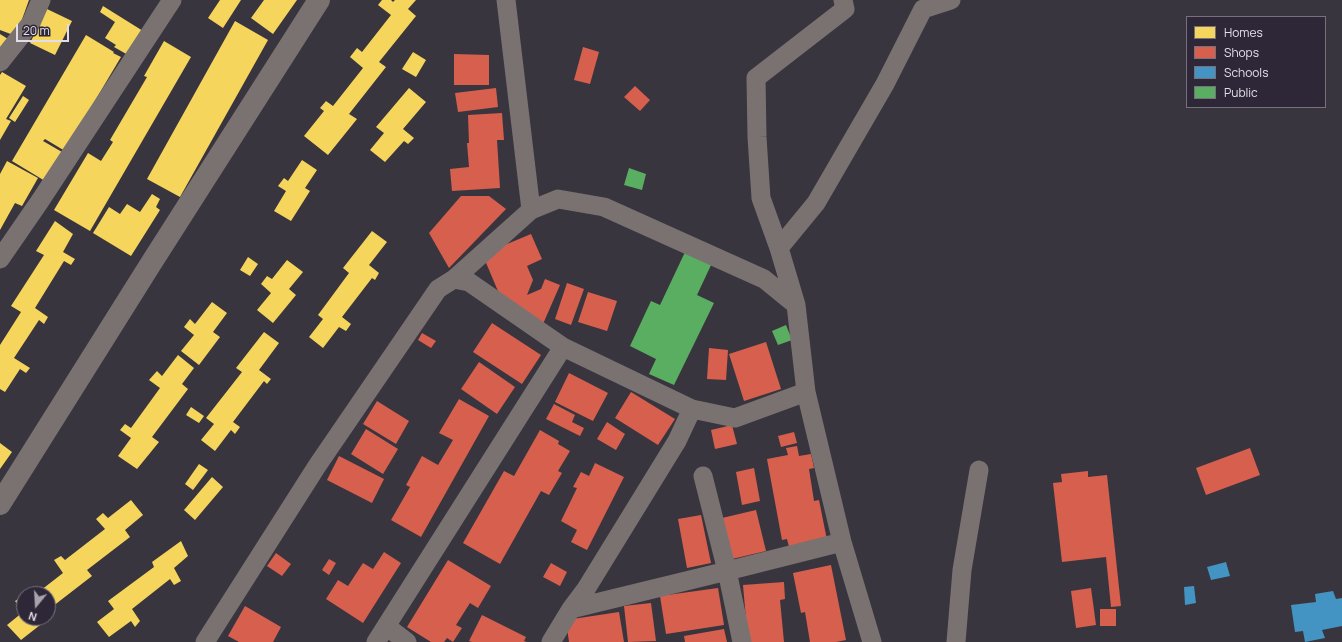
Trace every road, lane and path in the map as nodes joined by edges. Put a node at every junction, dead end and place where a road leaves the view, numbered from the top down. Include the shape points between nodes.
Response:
1 (41, 0) edge
2 (172, 0) edge
3 (319, 0) edge
4 (506, 0) edge
5 (843, 0) edge
6 (951, 0) edge
7 (0, 62) edge
8 (531, 210) junction
9 (779, 248) junction
10 (0, 259) edge
11 (454, 279) junction
12 (796, 305) junction
13 (563, 347) junction
14 (806, 392) junction
15 (692, 410) junction
16 (979, 470) dead end
17 (703, 476) dead end
18 (0, 504) edge
19 (842, 542) junction
20 (727, 571) junction
21 (571, 609) junction
22 (386, 626) junction
23 (205, 642) edge
24 (376, 642) edge
25 (407, 642) edge
26 (551, 642) edge
27 (742, 642) edge
28 (872, 642) edge
29 (956, 642) edge

1 - 7 street via 30,23
2 - 10 street
3 - 18 street
4 - 8 street
5 - 9 street via 845,9 756,78 761,198
6 - 9 street via 923,9 886,84 816,203
8 - 11 street
8 - 12 street via 558,199 604,207 764,279
9 - 12 street
11 - 13 street via 469,282
11 - 23 street via 438,289 326,453
12 - 14 street
13 - 15 street
13 - 22 street
14 - 15 street via 735,418
14 - 19 street
15 - 21 street via 678,441
16 - 29 street via 962,570
17 - 20 street
19 - 20 street
19 - 28 street
20 - 21 street
20 - 27 street
21 - 26 street
22 - 24 street
22 - 25 street

